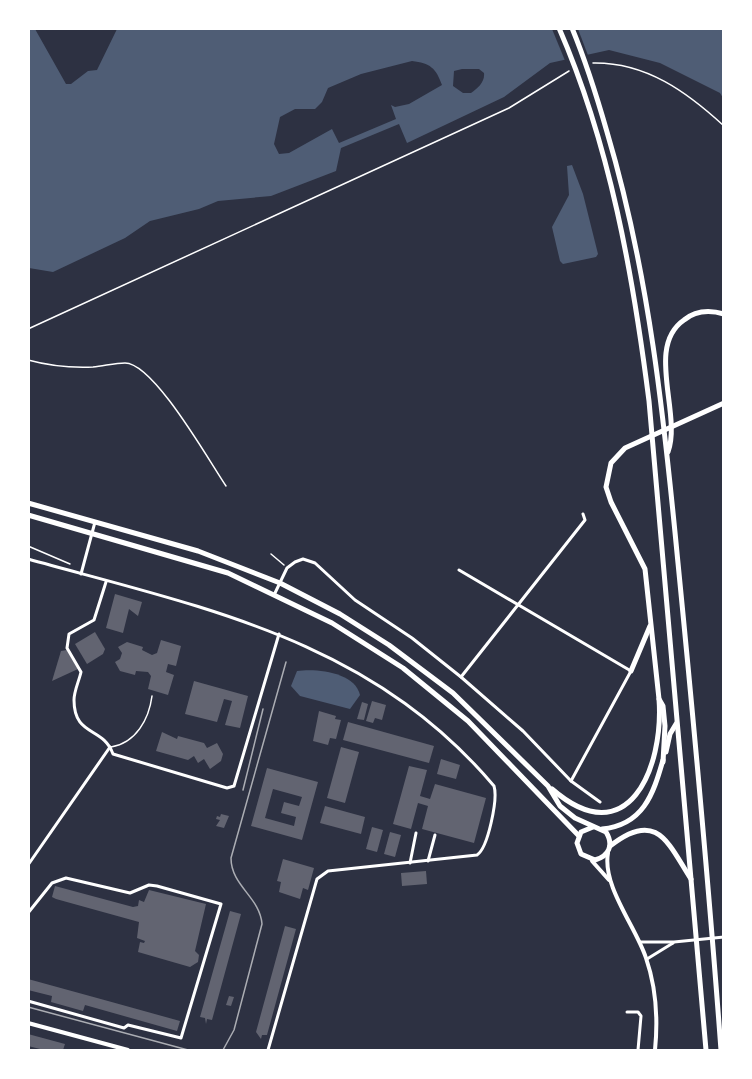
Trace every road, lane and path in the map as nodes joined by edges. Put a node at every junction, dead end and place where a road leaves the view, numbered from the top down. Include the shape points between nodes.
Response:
1 (559, 28) edge
2 (572, 28) edge
3 (587, 63) dead end
4 (571, 70) dead end
5 (723, 126) edge
6 (723, 314) edge
7 (28, 329) edge
8 (28, 360) edge
9 (723, 403) edge
10 (668, 453) junction
11 (226, 486) dead end
12 (28, 503) edge
13 (583, 514) dead end
14 (28, 515) edge
15 (95, 522) junction
16 (92, 533) junction
17 (28, 546) edge
18 (271, 554) dead end
19 (28, 559) edge
20 (70, 564) dead end
21 (287, 568) junction
22 (459, 570) dead end
23 (81, 574) junction
24 (106, 581) junction
25 (280, 583) junction
26 (275, 594) junction
27 (518, 605) junction
28 (651, 625) junction
29 (279, 634) junction
30 (631, 671) junction
31 (461, 677) junction
32 (152, 696) dead end
33 (659, 699) junction
34 (677, 723) junction
35 (110, 747) junction
36 (663, 762) junction
37 (571, 781) junction
38 (548, 786) junction
39 (600, 802) dead end
40 (593, 827) junction
41 (602, 829) junction
42 (416, 833) dead end
43 (435, 835) dead end
44 (579, 836) junction
45 (610, 846) junction
46 (608, 853) junction
47 (591, 860) junction
48 (428, 861) junction
49 (410, 863) junction
50 (28, 865) edge
51 (691, 879) junction
52 (611, 883) junction
53 (28, 913) edge
54 (723, 937) edge
55 (640, 942) junction
56 (674, 942) junction
57 (647, 959) junction
58 (28, 1001) edge
59 (627, 1012) dead end
60 (28, 1023) edge
61 (128, 1050) edge
62 (268, 1050) edge
63 (638, 1050) edge
64 (655, 1050) edge
65 (706, 1050) edge
66 (721, 1050) edge

1 - 34 main road via 585,101 613,201 639,327
2 - 10 main road via 597,98 639,256
3 - 5 path via 628,68 669,83
4 - 7 path via 509,108
6 - 10 main road via 706,311 688,317 668,339 673,438
8 - 11 path via 48,366 127,363 140,368 161,389
9 - 28 main road via 637,442 614,459 607,475 611,502 643,561
10 - 66 main road
12 - 15 main road
13 - 27 street via 585,520
14 - 16 main road
15 - 16 street
15 - 25 main road via 198,551
16 - 23 street
16 - 26 main road via 190,560
17 - 20 path
18 - 21 path
19 - 23 street
21 - 25 street
21 - 31 street via 303,559 315,563 356,600
22 - 27 street
23 - 24 street
24 - 29 street via 202,606
24 - 35 street via 94,620 69,634 67,648 81,672 74,697 76,719
25 - 26 street
25 - 38 main road via 348,619 419,666 472,709
26 - 44 main road via 359,639 425,685 488,740
27 - 30 street
27 - 31 street
28 - 30 main road
28 - 33 main road
29 - 35 street via 237,783 227,788 113,754
29 - 48 street via 344,664 406,705 494,786 495,798 482,851 474,857
30 - 37 street
31 - 37 street via 523,731
32 - 35 lane via 147,720 121,745
33 - 36 main road via 666,726
33 - 38 main road via 660,724 652,765 644,786 627,804 608,812 583,810
34 - 36 main road
34 - 51 main road
35 - 50 street
36 - 41 main road via 652,792 637,815 621,827
37 - 39 street
38 - 40 main road via 560,806
40 - 41 main road
40 - 44 main road
41 - 45 main road via 609,836
42 - 49 street
43 - 48 street
44 - 47 main road via 579,851
45 - 46 main road
45 - 51 main road via 634,831 659,834 673,846
46 - 47 main road
46 - 52 street via 606,864
47 - 52 street
48 - 49 street
49 - 62 street via 328,871 317,879
51 - 65 main road
52 - 55 street
53 - 58 street via 52,883 66,878 130,893 157,886 221,904 181,1038 128,1025 124,1028
54 - 56 street
55 - 56 street
55 - 57 street
56 - 57 street
57 - 64 street via 656,1007
59 - 63 street via 638,1012 640,1016
60 - 61 street

